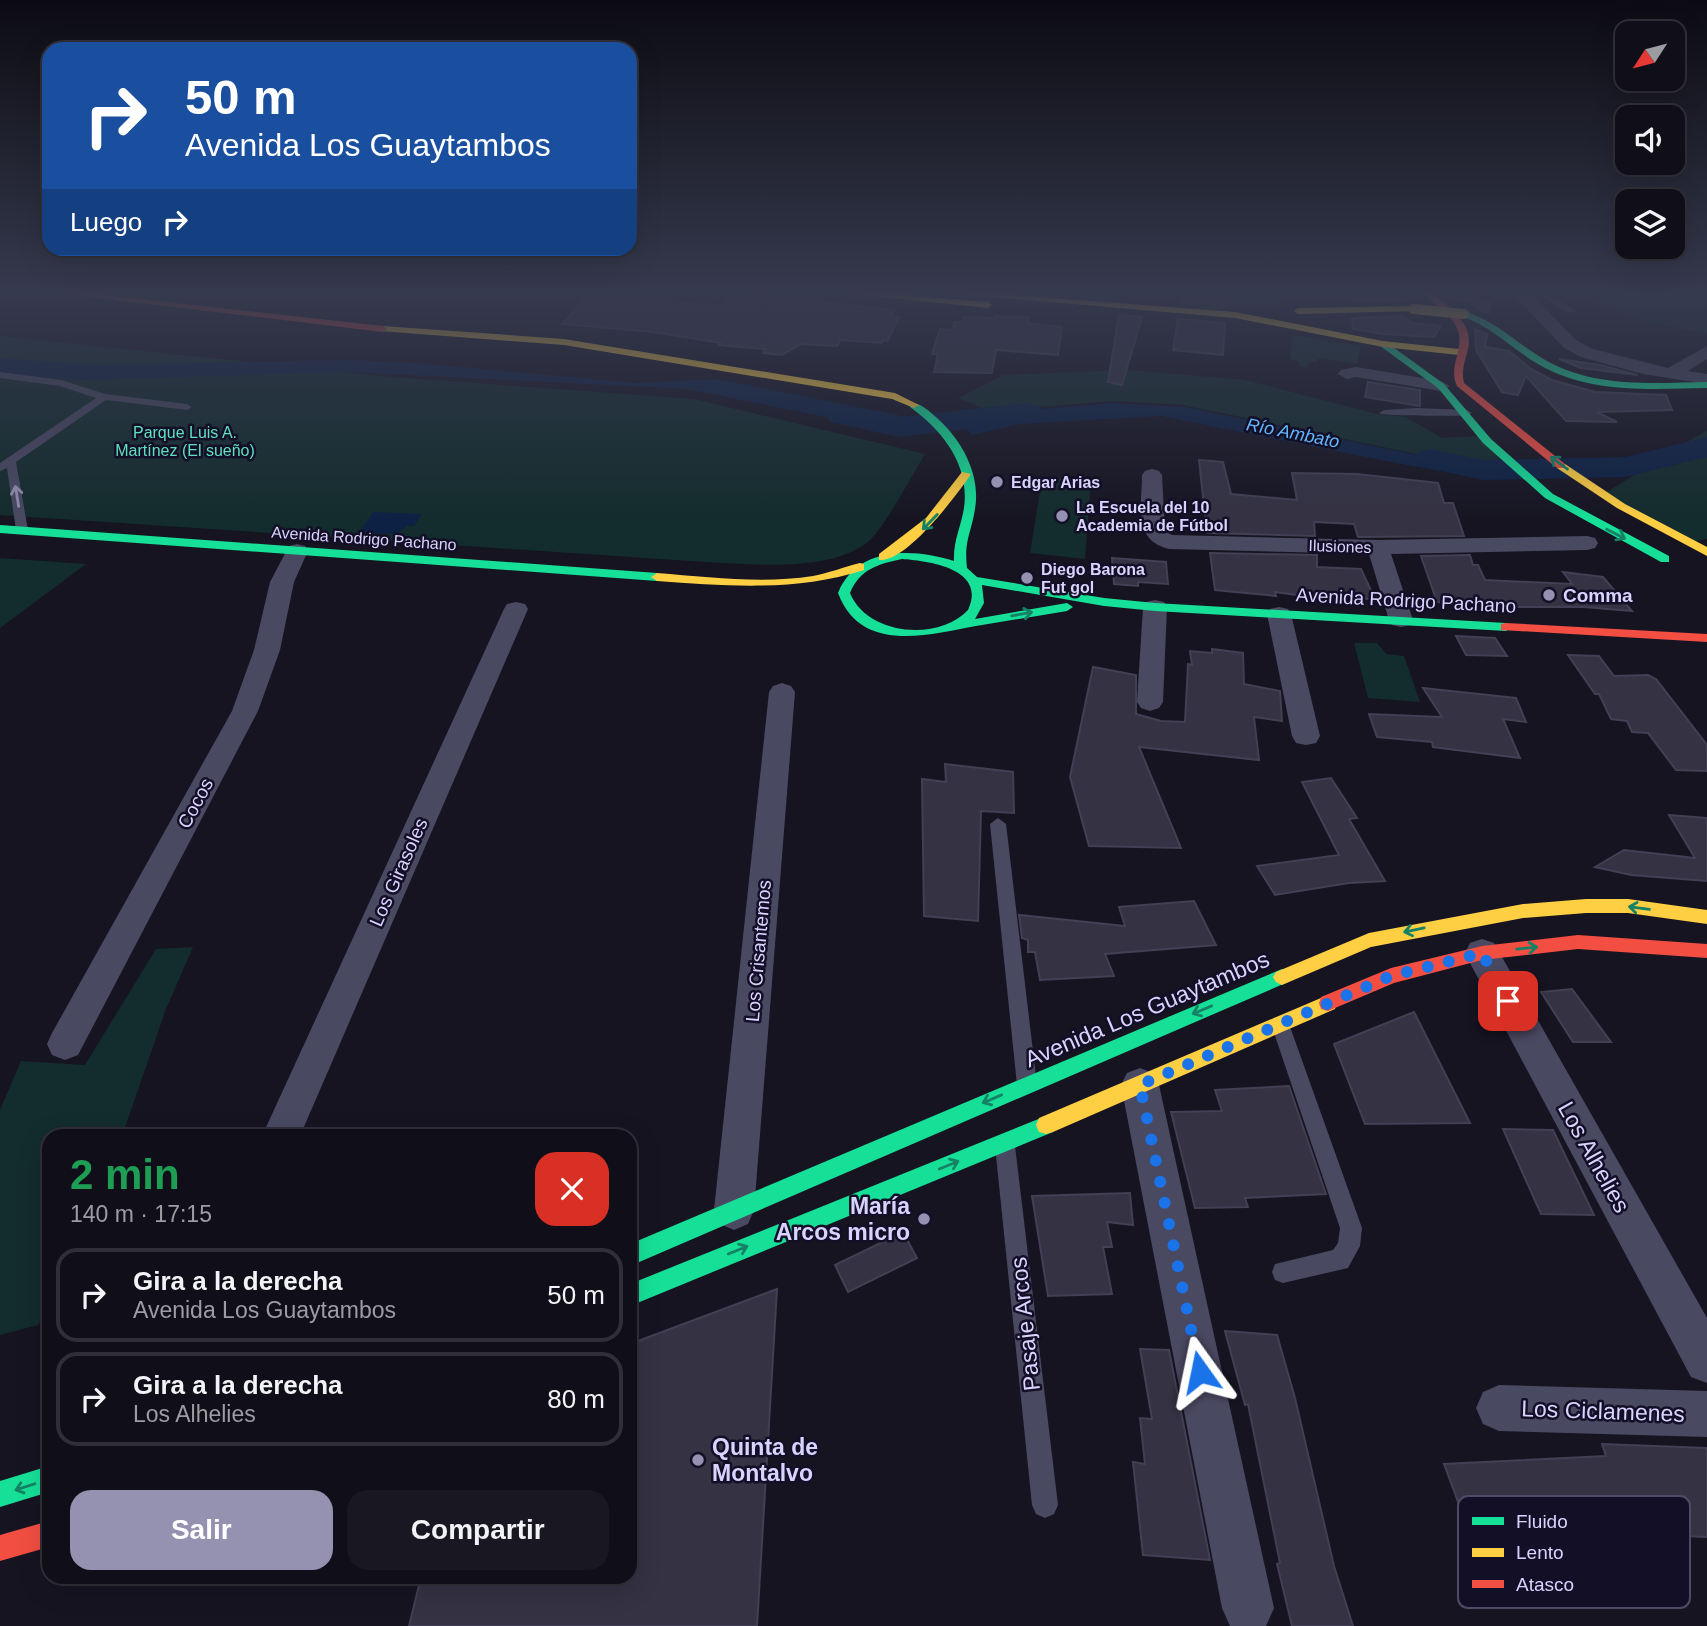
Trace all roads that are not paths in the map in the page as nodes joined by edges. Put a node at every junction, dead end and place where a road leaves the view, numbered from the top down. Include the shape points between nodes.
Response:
1 (739, 370) edge
2 (1420, 370) edge
3 (1439, 370) edge
4 (1458, 370) edge
5 (1560, 370) edge
6 (1649, 370) edge
7 (1677, 370) edge
8 (1672, 373) junction
9 (1347, 374) dead end
10 (0, 375) edge
11 (1707, 379) edge
12 (1439, 383) junction
13 (1707, 385) edge
14 (104, 397) junction
15 (187, 407) dead end
16 (1384, 414) dead end
17 (1467, 414) junction
18 (11, 461) junction
19 (0, 468) edge
20 (966, 474) junction
21 (1152, 475) dead end
22 (0, 529) edge
23 (22, 530) junction
24 (1587, 543) dead end
25 (1378, 547) junction
26 (297, 551) junction
27 (1707, 552) edge
28 (881, 558) junction
29 (1680, 566) dead end
30 (860, 567) junction
31 (967, 575) junction
32 (726, 582) junction
33 (802, 597) dead end
34 (1104, 602) junction
35 (1155, 607) junction
36 (833, 608) dead end
37 (516, 609) dead end
38 (1279, 614) junction
39 (855, 616) junction
40 (1401, 620) junction
41 (955, 626) junction
42 (1707, 638) edge
43 (782, 692) dead end
44 (1150, 702) dead end
45 (1306, 736) dead end
46 (998, 824) dead end
47 (1707, 917) edge
48 (1707, 951) edge
49 (1482, 953) junction
50 (1280, 1024) junction
51 (65, 1044) dead end
52 (1027, 1085) junction
53 (1140, 1085) junction
54 (284, 1129) edge
55 (1004, 1143) junction
56 (734, 1210) junction
57 (696, 1248) junction
58 (637, 1254) edge
59 (1283, 1272) dead end
60 (637, 1290) edge
61 (1707, 1361) edge
62 (1499, 1408) dead end
63 (1707, 1414) edge
64 (42, 1481) edge
65 (0, 1494) edge
66 (1045, 1505) dead end
67 (42, 1536) edge
68 (0, 1548) edge
69 (1248, 1608) dead end

1 - 20 main road via 908,401 934,417 959,448
2 - 12 main road
3 - 12 main road
27 -> 4 main road via 1601,493 1516,432 1465,388
5 - 13 main road, bridge via 1613,384
6 - 8 street
7 - 8 street
8 - 11 street
9 - 12 street
10 - 14 lane via 61,383
12 - 17 main road
14 - 15 lane
14 - 18 lane
16 - 17 lane
17 -> 29 main road via 1487,441 1556,501
18 - 19 lane
23 -> 18 lane
20 -> 28 main road via 932,521 911,541
20 - 31 main road via 970,504 959,544
21 - 25 street, Ilusiones via 1154,532 1169,542
22 - 23 main road, Avenida Rodrigo Pachano
23 - 26 main road, Avenida Rodrigo Pachano
24 - 25 street, Ilusiones
25 - 40 street
26 - 32 main road, Avenida Rodrigo Pachano
26 - 51 street, Cocos via 282,582 267,650 245,711
28 - 30 main road
28 - 31 main road via 924,556 944,561
30 - 32 main road, Avenida Rodrigo Pachano via 844,575 787,583
30 - 39 main road via 843,590 845,603
31 - 34 main road, Avenida Rodrigo Pachano
31 - 41 main road via 979,592 978,605
32 - 33 main road, Avenida Rodrigo Pachano
34 - 35 main road, Avenida Rodrigo Pachano
41 -> 34 main road, Avenida Rodrigo Pachano
35 - 38 main road, Avenida Rodrigo Pachano
35 - 44 street
36 - 39 main road
37 - 54 street, Los Girasoles
38 - 40 main road, Avenida Rodrigo Pachano
38 - 45 street
39 - 41 main road via 870,626 914,635
40 - 42 main road, Avenida Rodrigo Pachano
43 - 56 street, Los Crisantemos
46 - 52 lane
47 -> 52 main road, Avenida Los Guaytambos via 1620,906 1570,906 1481,916 1369,940
49 -> 48 main road, Avenida Los Guaytambos via 1578,942
49 - 50 main road, Avenida Los Guaytambos via 1391,976
49 - 61 street, Los Alhelies
50 - 53 main road, Avenida Los Guaytambos
50 - 59 lane via 1352,1228 1349,1246 1340,1260
52 -> 56 main road, Avenida Los Guaytambos
53 - 55 main road, Avenida Los Guaytambos
53 - 69 street
57 -> 55 main road, Avenida Los Guaytambos
55 - 66 lane, Pasaje Arcos
56 - 57 main road, Avenida Los Guaytambos
57 - 58 main road, Avenida Los Guaytambos
57 - 60 main road, Avenida Los Guaytambos
62 - 63 street, Los Ciclamenes
64 -> 65 main road
67 - 68 main road

